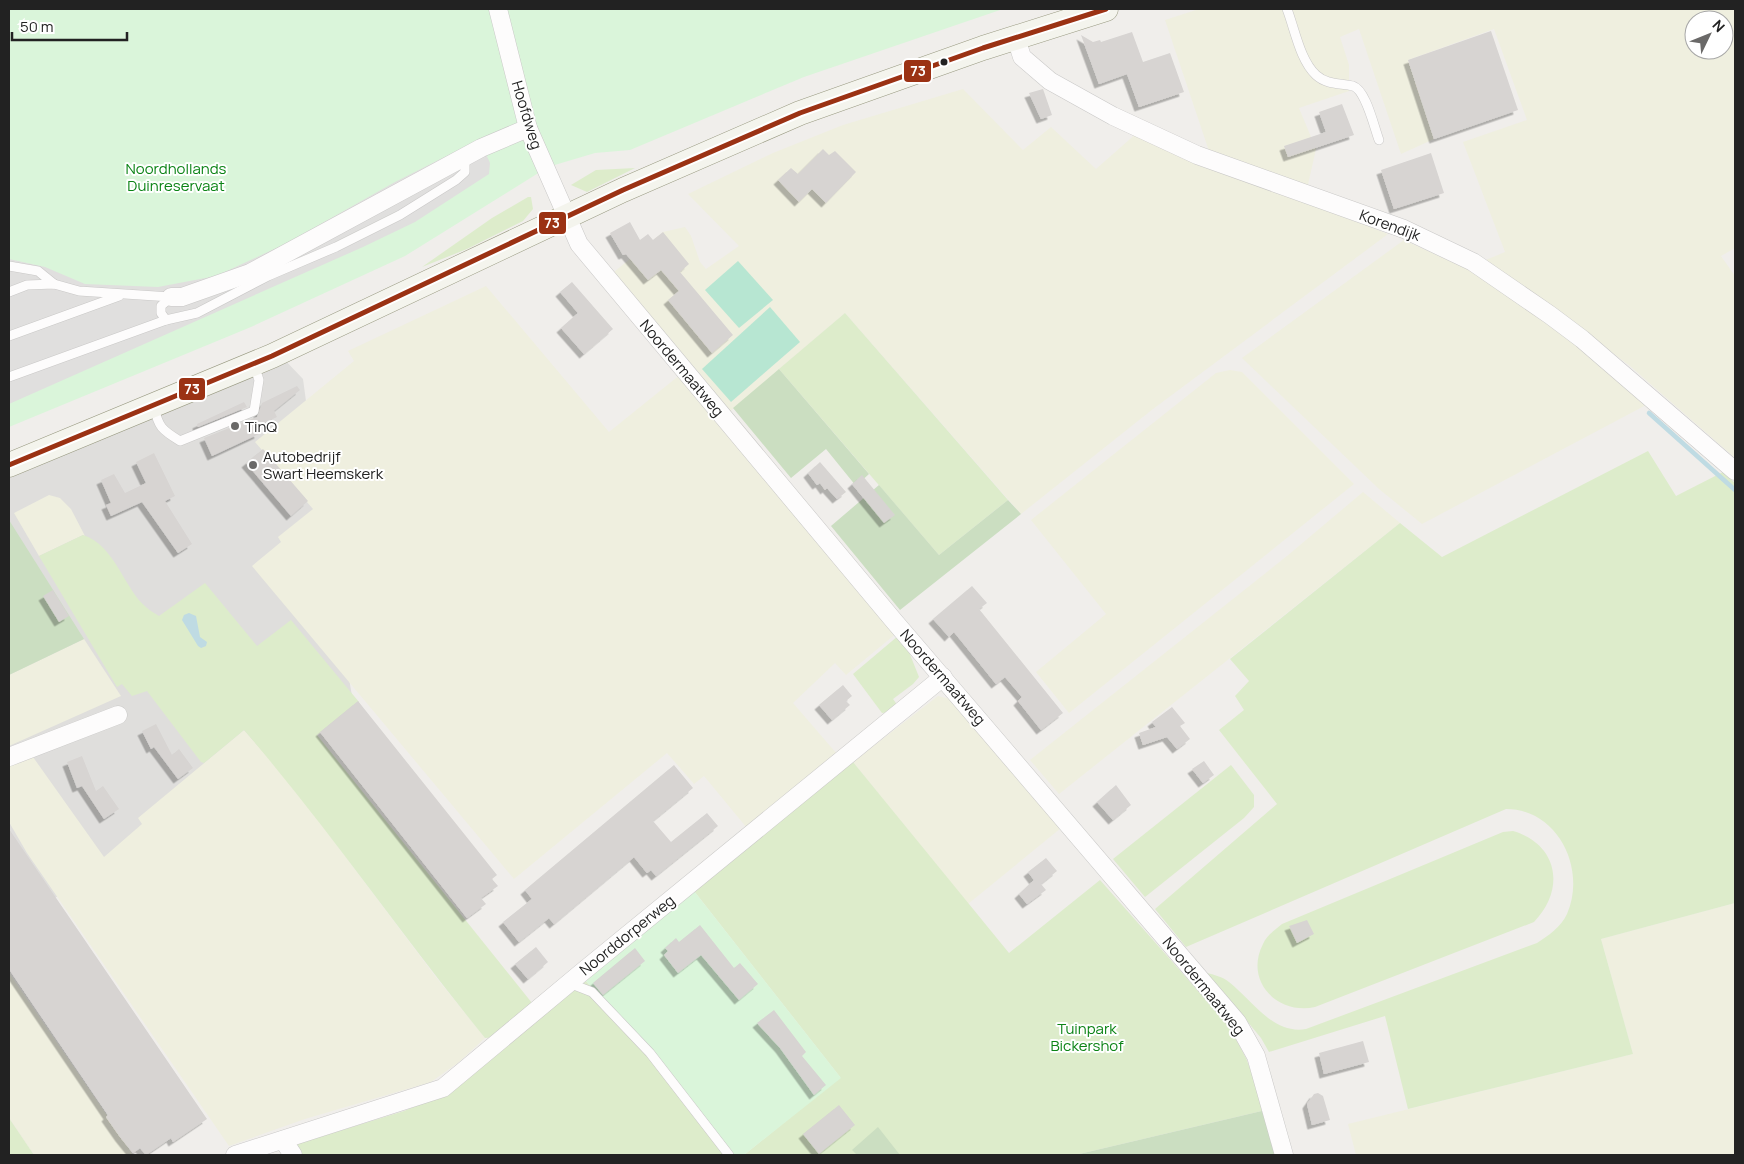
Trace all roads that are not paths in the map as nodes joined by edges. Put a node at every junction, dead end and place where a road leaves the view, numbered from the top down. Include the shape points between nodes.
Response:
1 (498, 9) edge
2 (1106, 9) edge
3 (1288, 9) edge
4 (1016, 38) junction
5 (528, 128) junction
6 (1379, 140) dead end
7 (455, 162) junction
8 (566, 217) junction
9 (9, 266) edge
10 (54, 284) junction
11 (9, 292) edge
12 (124, 294) junction
13 (171, 297) junction
14 (166, 320) junction
15 (9, 336) edge
16 (254, 363) junction
17 (9, 377) edge
18 (154, 406) junction
19 (9, 465) edge
20 (1735, 471) edge
21 (943, 677) junction
22 (118, 715) dead end
23 (9, 757) edge
24 (568, 983) junction
25 (283, 1140) junction
26 (235, 1155) edge
27 (293, 1155) edge
28 (729, 1155) edge
29 (1284, 1155) edge

1 - 5 street, Hoofdweg
2 - 4 main road
3 - 6 lane via 1308,66 1318,77 1334,84 1355,86 1363,94
4 - 8 main road via 800,113
4 - 20 street, Korendijk via 1022,57 1050,81 1113,116 1197,155 1404,229 1473,262 1582,339
5 - 7 street
5 - 8 street, Hoofdweg
7 - 13 street via 250,273 182,297
7 - 14 lane via 465,165 465,172 400,215 197,313
8 - 16 main road
8 - 21 street, Noordermaatweg via 590,258
9 - 10 lane via 38,271
10 - 11 lane via 27,285
10 - 12 lane via 79,291
12 - 13 lane
12 - 15 lane
13 - 14 lane via 161,306
14 - 17 lane
16 - 18 main road
16 - 18 lane via 259,380 254,411 180,441 157,424
18 - 19 main road
21 - 24 street, Noorddorperweg
21 - 29 street, Noordermaatweg via 1236,1022 1259,1065
22 - 23 street
24 - 25 street, Noorddorperweg via 443,1088
24 - 28 lane via 592,992 650,1053
25 - 26 street, Noorddorperweg
25 - 27 street

